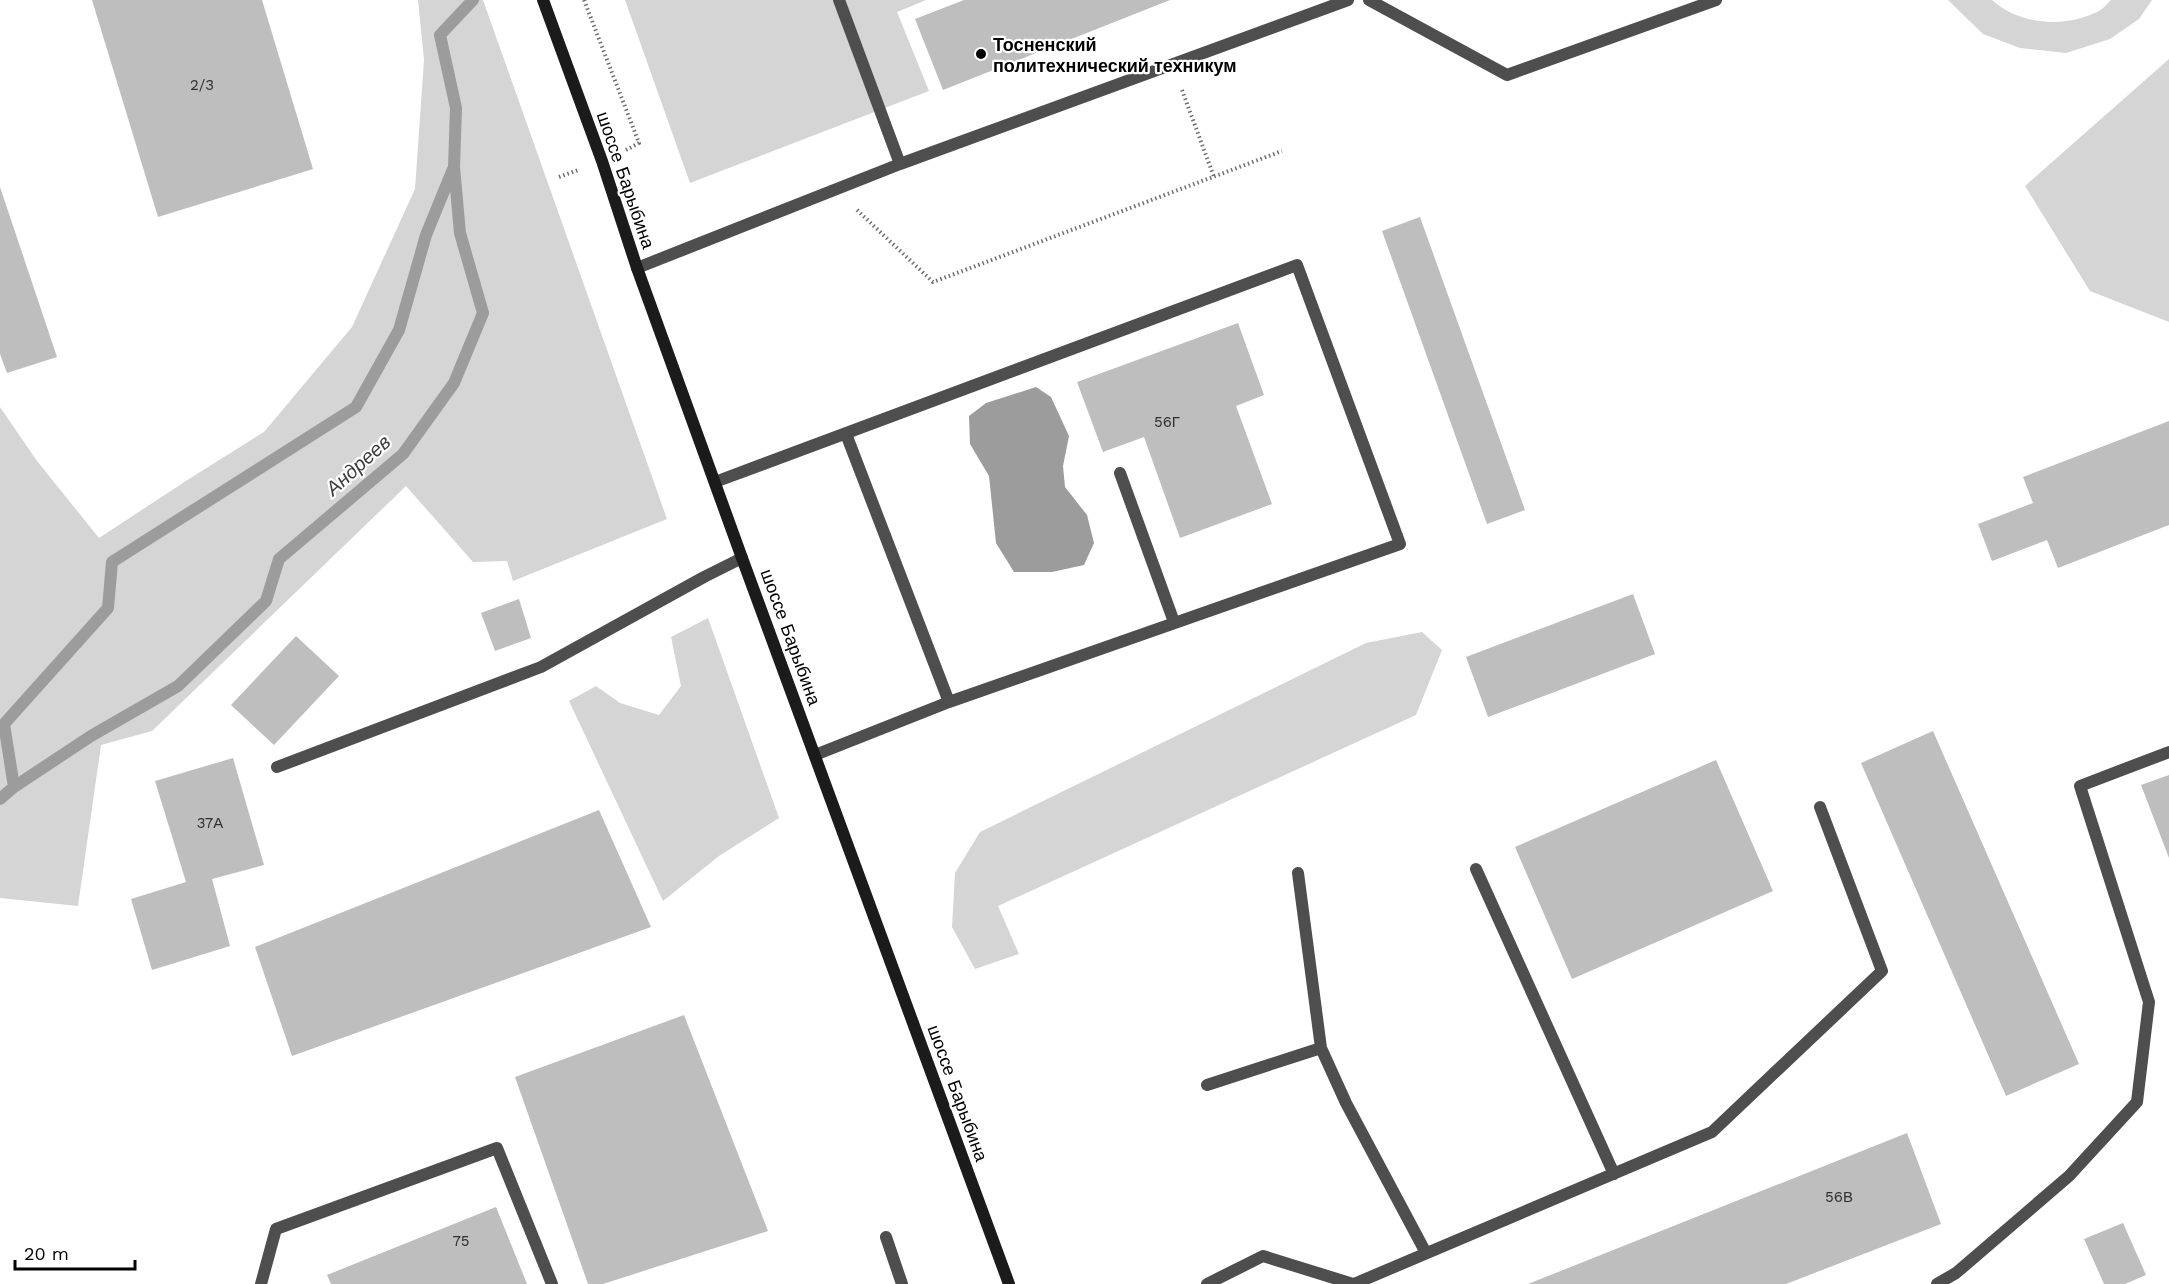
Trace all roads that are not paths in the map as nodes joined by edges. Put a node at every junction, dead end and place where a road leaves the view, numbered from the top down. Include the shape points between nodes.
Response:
1 (543, 0) edge
2 (839, 0) edge
3 (1348, 0) edge
4 (1369, 0) edge
5 (1716, 0) edge
6 (900, 164) junction
7 (637, 268) junction
8 (846, 434) junction
9 (1120, 473) dead end
10 (715, 482) junction
11 (742, 558) junction
12 (1174, 622) junction
13 (949, 702) junction
14 (2169, 752) edge
15 (815, 755) junction
16 (277, 767) dead end
17 (1820, 807) dead end
18 (1476, 869) dead end
19 (1298, 873) dead end
20 (1321, 1048) junction
21 (1207, 1085) dead end
22 (1614, 1174) junction
23 (886, 1237) dead end
24 (1426, 1253) junction
25 (261, 1284) edge
26 (552, 1284) edge
27 (902, 1284) edge
28 (1009, 1284) edge
29 (1207, 1284) edge
30 (1353, 1284) edge
31 (1937, 1284) edge

1 - 7 main road, шоссе Барыбина
2 - 6 lane
3 - 6 lane
4 - 5 lane via 1507,75
6 - 7 lane
7 - 10 main road, шоссе Барыбина
8 - 10 lane
8 - 12 lane via 1297,265 1400,544
8 - 13 lane
9 - 12 lane
10 - 11 main road, шоссе Барыбина
11 - 15 main road, шоссе Барыбина
11 - 16 lane via 541,667
12 - 13 lane
13 - 15 lane
14 - 31 lane via 2080,786 2149,1002 2137,1102 2068,1176 1956,1273
15 - 28 main road, шоссе Барыбина
17 - 22 lane via 1882,971 1712,1132
18 - 22 lane
19 - 20 lane
20 - 21 lane
20 - 24 lane
22 - 24 lane
23 - 27 lane
24 - 30 lane
25 - 26 lane via 276,1229 497,1148
29 - 30 lane via 1263,1256

